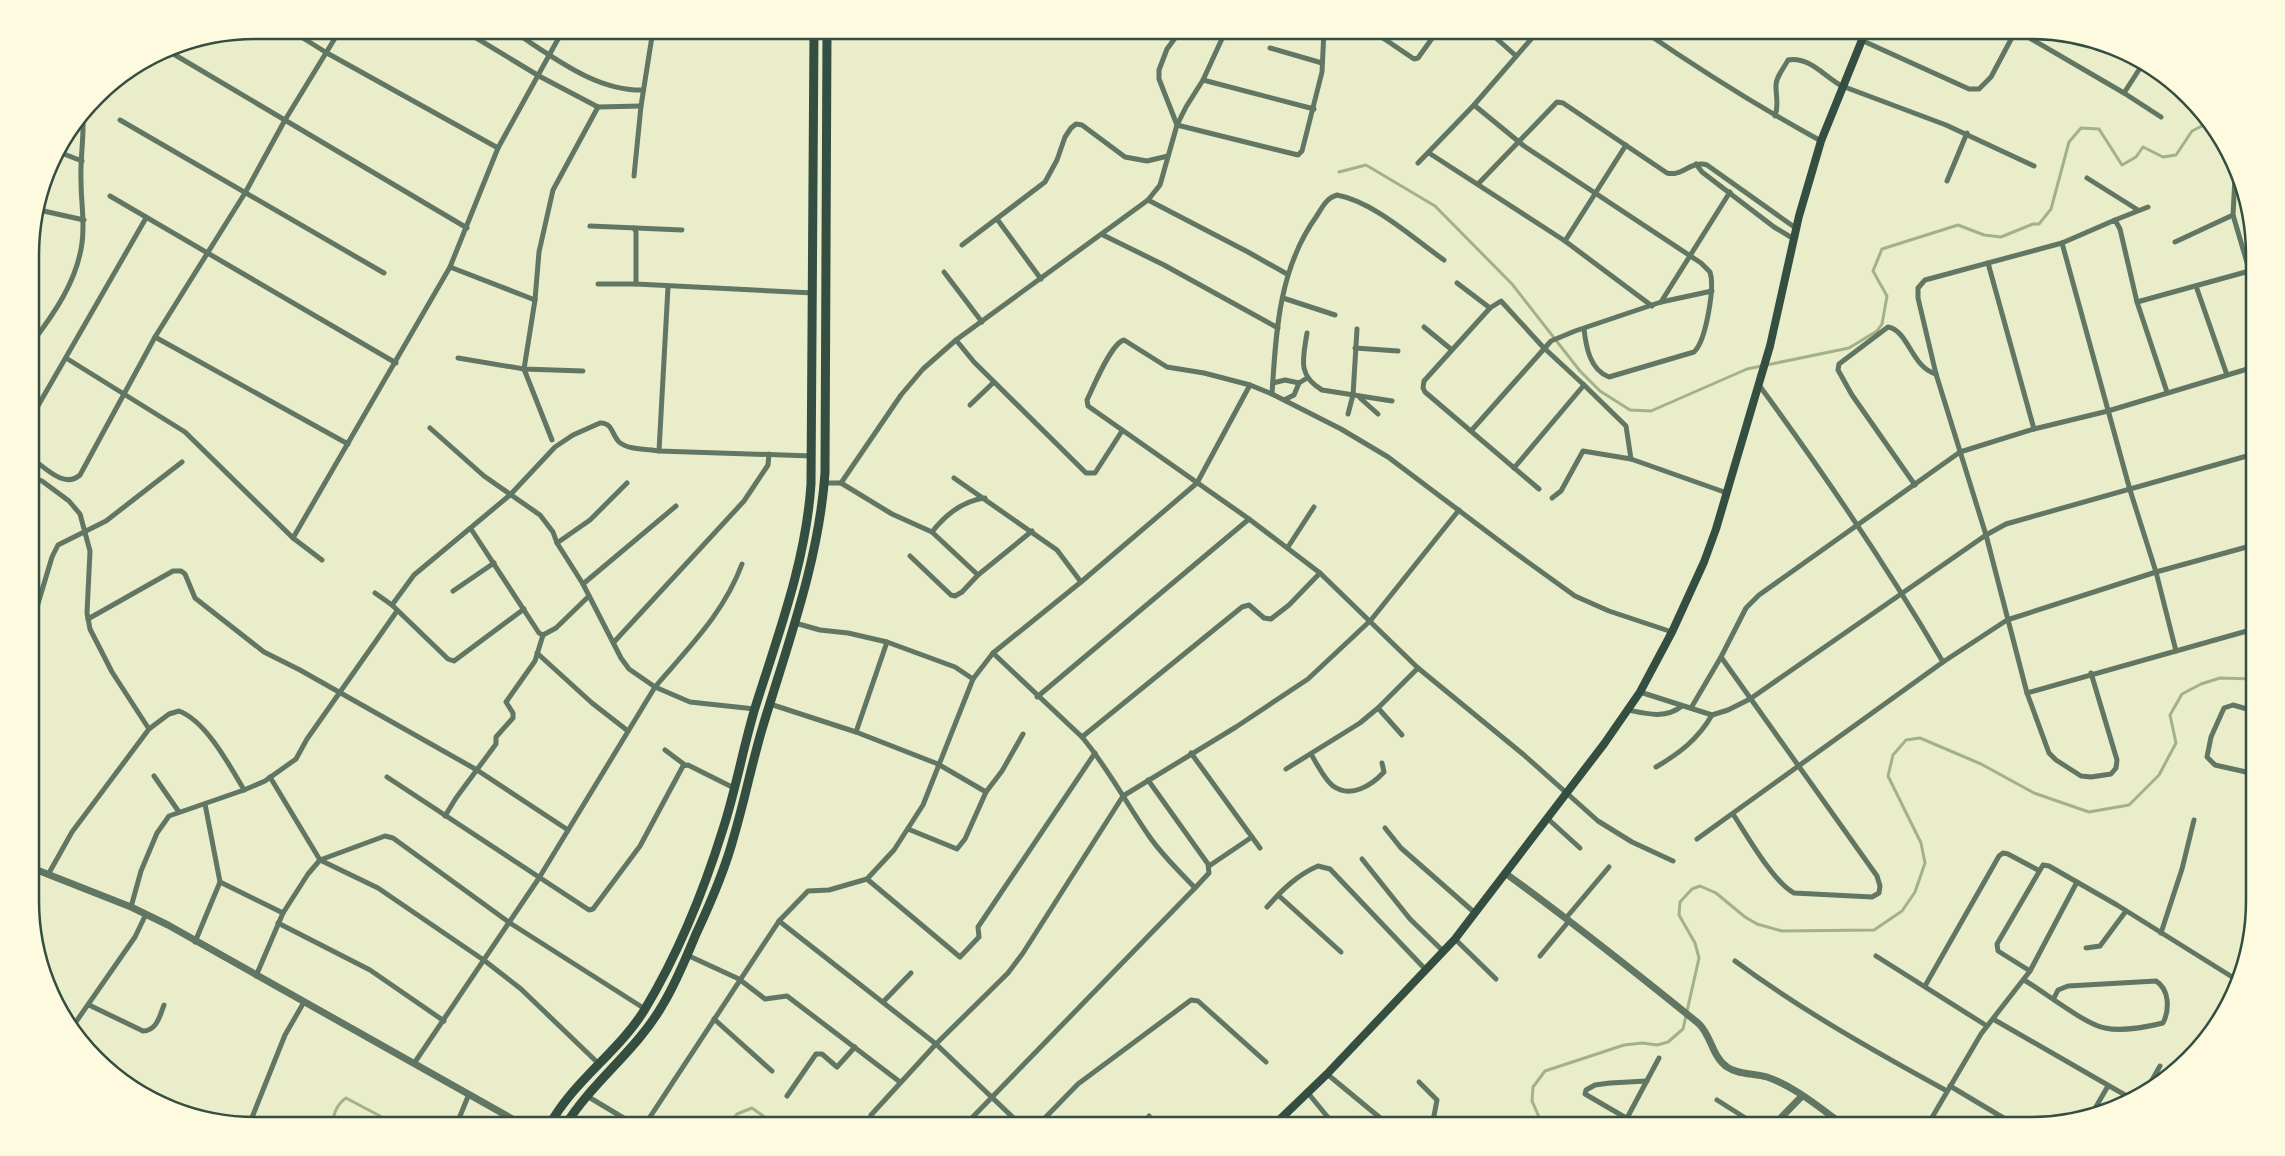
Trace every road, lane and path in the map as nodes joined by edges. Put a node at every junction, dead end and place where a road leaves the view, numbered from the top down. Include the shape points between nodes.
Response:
1 (304, 39) edge
2 (335, 39) edge
3 (478, 39) edge
4 (526, 39) edge
5 (558, 39) edge
6 (652, 39) edge
7 (814, 39) edge
8 (828, 39) edge
9 (1174, 39) edge
10 (1222, 39) edge
11 (1323, 39) edge
12 (1384, 39) edge
13 (1432, 39) edge
14 (1497, 39) edge
15 (1530, 39) edge
16 (1655, 39) edge
17 (2011, 39) edge
18 (2031, 39) edge
19 (1861, 40) joint
20 (1270, 48) dead end
21 (327, 53) junction
22 (174, 54) edge
23 (550, 54) junction
24 (1515, 55) junction
25 (1322, 63) junction
26 (2140, 69) edge
27 (539, 76) junction
28 (1203, 80) junction
29 (1842, 86) junction
30 (643, 90) junction
31 (2124, 93) junction
32 (1474, 105) junction
33 (641, 106) junction
34 (598, 107) junction
35 (1314, 109) junction
36 (1775, 116) junction
37 (2161, 117) dead end
38 (120, 120) dead end
39 (285, 120) junction
40 (83, 123) edge
41 (1177, 125) junction
42 (1967, 133) junction
43 (1821, 141) junction
44 (1519, 142) junction
45 (1626, 145) junction
46 (498, 148) junction
47 (1429, 152) junction
48 (64, 154) edge
49 (1168, 156) junction
50 (82, 161) junction
51 (1418, 163) dead end
52 (1696, 164) junction
53 (2034, 166) dead end
54 (813, 169) junction
55 (828, 169) junction
56 (634, 176) dead end
57 (2087, 178) dead end
58 (1947, 181) dead end
59 (2234, 183) edge
60 (1478, 184) junction
61 (813, 191) junction
62 (828, 191) junction
63 (1730, 192) junction
64 (245, 193) junction
65 (1596, 193) junction
66 (110, 196) dead end
67 (1148, 200) junction
68 (2148, 207) dead end
69 (2138, 210) junction
70 (43, 211) edge
71 (2233, 214) junction
72 (146, 218) junction
73 (998, 219) junction
74 (84, 220) junction
75 (2116, 220) junction
76 (590, 226) dead end
77 (467, 228) junction
78 (634, 228) junction
79 (1797, 229) junction
80 (682, 230) dead end
81 (1103, 235) junction
82 (1794, 239) junction
83 (1565, 241) junction
84 (2176, 242) dead end
85 (2062, 243) junction
86 (962, 245) dead end
87 (208, 252) junction
88 (2246, 253) edge
89 (1689, 256) junction
90 (1444, 260) dead end
91 (1988, 263) junction
92 (450, 267) junction
93 (944, 272) dead end
94 (384, 273) dead end
95 (2246, 273) edge
96 (1286, 274) junction
97 (1041, 279) junction
98 (1457, 283) dead end
99 (598, 284) dead end
100 (636, 284) junction
101 (2196, 286) junction
102 (668, 287) junction
103 (1712, 291) junction
104 (813, 293) junction
105 (1283, 298) junction
106 (535, 300) junction
107 (1661, 302) junction
108 (2137, 302) junction
109 (1652, 306) junction
110 (1490, 308) junction
111 (1335, 315) dead end
112 (982, 322) junction
113 (1278, 328) junction
114 (1424, 328) dead end
115 (1357, 329) dead end
116 (1584, 329) junction
117 (39, 333) edge
118 (1307, 333) dead end
119 (155, 337) junction
120 (956, 340) junction
121 (1543, 347) junction
122 (1355, 348) junction
123 (1452, 350) junction
124 (1398, 351) dead end
125 (66, 358) junction
126 (458, 358) dead end
127 (396, 363) junction
128 (524, 369) junction
129 (2246, 369) edge
130 (583, 371) dead end
131 (1936, 374) junction
132 (2227, 375) junction
133 (1307, 378) junction
134 (994, 382) junction
135 (1299, 382) junction
136 (1272, 383) junction
137 (1250, 385) junction
138 (1584, 385) junction
139 (1759, 385) junction
140 (2167, 392) junction
141 (124, 394) junction
142 (1272, 394) junction
143 (1353, 395) junction
144 (1359, 397) junction
145 (1284, 400) junction
146 (1392, 401) dead end
147 (39, 404) edge
148 (970, 405) dead end
149 (2108, 410) junction
150 (1348, 414) dead end
151 (1378, 414) dead end
152 (430, 428) dead end
153 (2034, 429) junction
154 (1122, 431) junction
155 (1471, 431) junction
156 (552, 440) dead end
157 (348, 444) junction
158 (659, 451) junction
159 (1960, 452) junction
160 (769, 454) junction
161 (812, 456) junction
162 (2246, 456) edge
163 (1631, 459) junction
164 (182, 462) dead end
165 (39, 463) edge
166 (1514, 468) junction
167 (954, 478) dead end
168 (39, 480) edge
169 (627, 483) dead end
170 (824, 483) junction
171 (841, 483) junction
172 (1197, 483) junction
173 (1915, 485) junction
174 (1539, 489) dead end
175 (2130, 490) junction
176 (1727, 493) junction
177 (510, 496) junction
178 (985, 498) junction
179 (1552, 498) dead end
180 (676, 506) dead end
181 (1314, 507) dead end
182 (1459, 510) junction
183 (1249, 519) junction
184 (1859, 525) junction
185 (471, 529) junction
186 (1032, 531) junction
187 (85, 532) junction
188 (932, 532) junction
189 (1986, 535) junction
190 (293, 538) junction
191 (557, 543) junction
192 (1288, 547) junction
193 (2246, 547) edge
194 (910, 556) dead end
195 (322, 560) dead end
196 (494, 563) junction
197 (742, 564) dead end
198 (2156, 572) junction
199 (1320, 573) junction
200 (978, 575) junction
201 (1081, 582) junction
202 (583, 584) junction
203 (453, 591) dead end
204 (375, 593) dead end
205 (1904, 594) junction
206 (589, 596) junction
207 (39, 601) edge
208 (392, 605) junction
209 (524, 610) junction
210 (397, 611) junction
211 (88, 619) junction
212 (1370, 620) junction
213 (2007, 620) junction
214 (795, 623) junction
215 (2246, 631) edge
216 (1672, 632) junction
217 (543, 636) junction
218 (614, 642) junction
219 (887, 642) junction
220 (2176, 652) junction
221 (537, 653) junction
222 (993, 653) junction
223 (1721, 657) junction
224 (1943, 662) junction
225 (1418, 668) junction
226 (2091, 674) junction
227 (973, 679) junction
228 (656, 687) junction
229 (340, 692) junction
230 (1640, 692) junction
231 (2027, 693) junction
232 (1037, 697) junction
233 (1750, 699) junction
234 (770, 704) junction
235 (1682, 706) junction
236 (1378, 708) junction
237 (1691, 708) junction
238 (755, 709) junction
239 (2246, 709) edge
240 (1628, 710) junction
241 (1712, 714) junction
242 (149, 729) junction
243 (628, 731) junction
244 (856, 732) junction
245 (1023, 734) dead end
246 (1402, 735) dead end
247 (1082, 737) junction
248 (665, 750) dead end
249 (1095, 753) junction
250 (1191, 753) junction
251 (1311, 754) junction
252 (1382, 763) dead end
253 (938, 764) junction
254 (685, 765) junction
255 (1656, 767) dead end
256 (1797, 767) junction
257 (1286, 769) dead end
258 (478, 770) junction
259 (2246, 772) edge
260 (154, 776) dead end
261 (387, 776) dead end
262 (270, 777) junction
263 (1148, 780) junction
264 (734, 788) junction
265 (244, 790) junction
266 (986, 792) junction
267 (1565, 793) junction
268 (1123, 796) junction
269 (205, 804) junction
270 (179, 812) junction
271 (1733, 814) junction
272 (445, 816) junction
273 (1547, 818) junction
274 (2194, 820) dead end
275 (1385, 828) dead end
276 (908, 829) junction
277 (568, 830) junction
278 (1252, 837) junction
279 (1697, 839) dead end
280 (1260, 848) dead end
281 (1580, 848) dead end
282 (320, 860) junction
283 (1362, 860) dead end
284 (1673, 861) dead end
285 (1209, 866) junction
286 (1609, 867) dead end
287 (39, 870) edge
288 (2038, 870) junction
289 (49, 873) junction
290 (1505, 873) junction
291 (539, 878) junction
292 (867, 879) junction
293 (220, 882) junction
294 (2076, 882) junction
295 (1195, 888) junction
296 (1278, 894) junction
297 (131, 907) junction
298 (1267, 907) dead end
299 (2126, 910) junction
300 (283, 913) junction
301 (1475, 913) junction
302 (146, 914) junction
303 (1568, 920) junction
304 (778, 921) junction
305 (278, 923) junction
306 (510, 923) junction
307 (2161, 933) junction
308 (1455, 939) junction
309 (195, 942) junction
310 (2086, 948) dead end
311 (1442, 951) junction
312 (1341, 952) dead end
313 (687, 955) junction
314 (1540, 956) dead end
315 (1876, 956) dead end
316 (485, 961) junction
317 (1735, 961) dead end
318 (1426, 970) junction
319 (2030, 971) junction
320 (911, 973) dead end
321 (256, 976) junction
322 (2233, 977) edge
323 (739, 979) junction
324 (1496, 979) dead end
325 (2024, 980) junction
326 (1925, 986) junction
327 (2054, 998) junction
328 (304, 1002) junction
329 (883, 1002) junction
330 (89, 1005) junction
331 (164, 1005) dead end
332 (645, 1009) junction
333 (714, 1019) junction
334 (1993, 1019) junction
335 (444, 1021) junction
336 (76, 1022) edge
337 (1987, 1026) junction
338 (936, 1044) junction
339 (855, 1047) junction
340 (1659, 1058) dead end
341 (415, 1062) junction
342 (1266, 1062) dead end
343 (598, 1064) junction
344 (2160, 1066) dead end
345 (772, 1071) dead end
346 (1327, 1074) junction
347 (2152, 1079) edge
348 (1647, 1081) junction
349 (900, 1082) junction
350 (1419, 1082) dead end
351 (2108, 1086) junction
352 (1948, 1089) junction
353 (1308, 1093) junction
354 (469, 1094) junction
355 (587, 1096) junction
356 (786, 1096) dead end
357 (1802, 1096) junction
358 (2125, 1096) edge
359 (992, 1097) junction
360 (1716, 1100) dead end
361 (2095, 1107) edge
362 (871, 1115) dead end
363 (252, 1117) edge
364 (460, 1117) edge
365 (510, 1117) edge
366 (555, 1117) edge
367 (572, 1117) edge
368 (622, 1117) edge
369 (650, 1117) edge
370 (973, 1117) edge
371 (1011, 1117) edge
372 (1046, 1117) edge
373 (1283, 1117) edge
374 (1328, 1117) edge
375 (1379, 1117) edge
376 (1434, 1117) edge
377 (1625, 1117) edge
378 (1628, 1117) edge
379 (1743, 1117) edge
380 (1782, 1117) edge
381 (1832, 1117) edge
382 (1932, 1117) edge
383 (2000, 1117) edge

1 - 21 street
2 - 21 street
3 - 27 street
4 - 23 street
5 - 23 street
6 - 30 street
7 - 54 main road
8 - 55 main road
9 - 41 street via 1167,49 1159,79
10 - 28 street
11 - 25 street
12 - 13 street via 1414,59
14 - 24 street
15 - 24 street
16 - 36 street
17 - 19 street via 1991,77 1979,89 1969,89
18 - 31 street
19 - 29 main road
20 - 25 street
21 - 39 street
21 - 46 street
22 - 39 street
23 - 27 street
23 - 30 street via 579,72 618,89
24 - 32 street
25 - 35 street
26 - 31 street
27 - 34 street
27 - 46 street
28 - 35 street
28 - 41 street
29 - 36 street via 1819,69 1796,59 1788,60 1777,80
29 - 42 street
29 - 43 main road
30 - 33 street
31 - 37 street
32 - 44 street
32 - 47 street
33 - 34 street
33 - 56 street
34 - 106 street via 553,190 539,252
35 - 41 street via 1298,155
36 - 43 street
38 - 64 street
39 - 64 street
39 - 77 street
40 - 50 street
41 - 49 street
42 - 53 street
42 - 58 street
43 - 79 main road
44 - 45 street via 1557,102
44 - 60 street
44 - 65 street
45 - 52 street via 1667,173 1678,173
45 - 65 street
46 - 77 street
47 - 51 street
47 - 60 street
48 - 50 street
49 - 67 street via 1160,185
49 - 73 street via 1147,161 1125,157 1082,125 1076,124 1065,137 1045,182
50 - 74 street via 80,180
52 - 63 street
52 - 79 street via 1707,165
54 - 55 main road via 821,175
54 - 61 main road
55 - 62 main road
57 - 69 street
59 - 71 street
60 - 83 street
61 - 62 main road via 820,185
61 - 104 main road
62 - 170 main road
63 - 82 street
63 - 89 street
64 - 87 street
64 - 94 street
65 - 83 street
65 - 89 street
66 - 72 street
67 - 81 street
67 - 96 street
68 - 69 street
69 - 75 street
70 - 74 street
71 - 84 street
71 - 88 street
72 - 87 street
72 - 125 street
73 - 86 street
73 - 97 street
74 - 117 street via 82,243 65,292
75 - 85 street
75 - 108 street
76 - 78 street
77 - 92 street
78 - 80 street
78 - 100 street
79 - 82 main road
81 - 97 street
81 - 113 street
82 - 139 main road
83 - 109 street
85 - 91 street
85 - 149 street
87 - 119 street
87 - 127 street
89 - 103 street via 1710,272
89 - 107 street
90 - 96 street via 1378,213 1337,195 1328,200 1301,238
91 - 131 street via 1925,280 1918,288
91 - 153 street
92 - 106 street
92 - 127 street
93 - 112 street
95 - 101 street
96 - 105 street
97 - 112 street
98 - 110 street
99 - 100 street
100 - 102 street
101 - 108 street
101 - 132 street
102 - 104 street
102 - 158 street
103 - 107 street
103 - 116 street via 1697,350 1631,372 1609,377 1599,372 1586,348
104 - 161 main road
105 - 111 street
105 - 113 street
106 - 128 street
107 - 109 street
108 - 140 street
109 - 116 street
110 - 121 street via 1503,301
110 - 123 street
112 - 120 street
113 - 136 street
114 - 123 street
115 - 122 street
116 - 121 street via 1550,341
118 - 133 street via 1304,369
119 - 141 street
119 - 157 street
120 - 134 street
120 - 171 street via 923,369 901,395
121 - 138 street
121 - 155 street
122 - 124 street
122 - 143 street
123 - 155 street via 1424,381 1423,388
125 - 141 street
125 - 147 street
126 - 128 street
127 - 157 street
128 - 130 street
128 - 156 street
129 - 132 street
131 - 159 street
131 - 173 street via 1920,365 1898,331 1888,327 1839,364 1838,370 1852,395
132 - 140 street
133 - 135 street
133 - 143 street via 1322,390
134 - 148 street
134 - 154 street via 1090,474 1095,473
135 - 136 street via 1285,380
135 - 145 street via 1294,395
136 - 142 street
137 - 142 street
137 - 154 street via 1167,367 1124,340 1120,341 1087,400 1088,406
137 - 172 street
138 - 163 street via 1626,426
138 - 166 street
139 - 176 main road
139 - 184 street
140 - 149 street
141 - 165 street via 80,475 74,480 65,481
141 - 190 street via 185,432
142 - 145 street
143 - 144 street
143 - 150 street
144 - 146 street
144 - 151 street
145 - 182 street via 1388,457
149 - 153 street
149 - 175 street
152 - 177 street
153 - 159 street
154 - 172 street
155 - 166 street
157 - 190 street
158 - 160 street
158 - 177 street via 625,445 610,426 600,423 555,447
159 - 173 street
159 - 189 street
160 - 161 street
160 - 218 street via 768,465 739,506
161 - 238 main road via 811,495 802,542 783,620
162 - 175 street
163 - 176 street
163 - 179 street via 1583,451 1561,491
164 - 187 street via 106,521
166 - 174 street
167 - 178 street
168 - 187 street via 80,514
169 - 191 street via 590,520
170 - 171 street
170 - 214 main road via 814,546
171 - 188 street via 892,514
172 - 183 street
172 - 201 street
173 - 184 street
175 - 189 street via 2006,524
175 - 198 street
176 - 216 main road via 1704,562
177 - 185 street
177 - 191 street via 540,515
178 - 186 street
178 - 188 street via 969,500 940,521
180 - 202 street
181 - 192 street
182 - 212 street
182 - 216 street via 1575,596
183 - 192 street
183 - 232 street
184 - 205 street
184 - 223 street via 1759,595 1746,608
185 - 196 street
185 - 208 street via 414,575
186 - 200 street
186 - 201 street via 1058,550
187 - 207 street via 58,545
187 - 211 street via 90,551
188 - 200 street
189 - 205 street
189 - 213 street
190 - 195 street
191 - 202 street
192 - 199 street
193 - 198 street
194 - 200 street via 954,596
196 - 203 street
196 - 209 street
197 - 228 street via 734,587 716,616
198 - 213 street
198 - 220 street
199 - 212 street
199 - 247 street via 1271,619 1264,618 1249,605 1242,607
201 - 222 street
202 - 206 street
204 - 208 street
205 - 224 street
205 - 233 street
206 - 217 street
206 - 218 street
208 - 210 street
209 - 210 street via 454,661
209 - 217 street
210 - 229 street
211 - 229 street via 173,571 181,571 195,598 231,628 264,652
211 - 242 street via 97,645
212 - 225 street
212 - 250 street via 1308,679
213 - 224 street
213 - 231 street
214 - 219 street
214 - 234 main road
215 - 220 street
216 - 230 main road
217 - 221 street
218 - 228 street via 629,669
219 - 227 street via 955,667
219 - 244 street
220 - 226 street
221 - 243 street
221 - 258 street via 535,661 506,702 513,718 496,737 496,744
222 - 227 street
222 - 232 street
223 - 233 street
223 - 237 street
224 - 256 street
225 - 236 street
225 - 267 street
226 - 231 street
226 - 231 street via 2117,760 2111,774 2091,778 2081,776 2048,753
227 - 253 street
228 - 238 street via 690,702
228 - 243 street
229 - 258 street
229 - 262 street via 296,759
230 - 235 street
230 - 240 main road
232 - 247 street
233 - 241 street
233 - 256 street
234 - 244 street
234 - 313 main road via 727,859
235 - 237 street
235 - 240 street via 1667,714
236 - 246 street
236 - 251 street
237 - 241 street
238 - 264 main road
239 - 259 street via 2233,705 2224,708 2211,737 2207,757 2215,765
240 - 267 main road
241 - 255 street via 1697,738
242 - 265 street via 168,714 179,711 195,721 226,758
242 - 289 street via 72,832
243 - 277 street
244 - 253 street
245 - 266 street
247 - 249 street
248 - 254 street
249 - 268 street
249 - 292 street via 978,926 979,936 960,957
250 - 263 street
250 - 278 street
251 - 252 street via 1328,781 1344,792 1358,791 1377,780 1384,772
251 - 257 street
253 - 266 street
253 - 276 street via 922,805
254 - 264 street
254 - 291 street via 672,783 640,846 593,909 587,909
256 - 271 street
256 - 271 street via 1877,876 1880,886 1876,896 1800,895 1790,891
258 - 272 street
258 - 277 street
260 - 270 street
261 - 272 street
262 - 265 street
262 - 282 street
263 - 268 street
263 - 285 street
264 - 332 main road via 724,828 700,894
265 - 269 street
266 - 276 street via 957,849
267 - 273 main road
267 - 284 street via 1598,821 1632,842
268 - 295 street via 1150,837
268 - 338 street via 1024,953 1008,974
269 - 270 street
269 - 293 street
270 - 297 street via 169,816 157,833
271 - 279 street
272 - 291 street
273 - 281 street
273 - 290 main road
274 - 307 street
275 - 301 street via 1401,848
276 - 292 street
277 - 291 street
278 - 280 street
278 - 285 street
282 - 300 street
282 - 306 street via 385,836 393,838
282 - 316 street via 378,888
283 - 311 street via 1410,919
285 - 295 street via 1209,873
286 - 303 street
287 - 289 street
288 - 294 street via 2042,865 2049,866
288 - 319 street via 1997,944 1998,950
288 - 326 street via 2008,854 1999,856
289 - 297 street
290 - 301 main road
290 - 303 street
291 - 306 street
292 - 304 street via 829,890 808,891
293 - 300 street
293 - 309 street
294 - 299 street
294 - 319 street
295 - 359 street
296 - 298 street
296 - 312 street
296 - 318 street via 1285,886 1318,866 1330,870
297 - 302 street
299 - 307 street
299 - 310 street via 2100,946
300 - 305 street
301 - 308 main road
302 - 309 street
302 - 330 street
303 - 314 street
303 - 357 street via 1700,1025 1726,1067 1768,1077
304 - 323 street
304 - 329 street
305 - 321 street
305 - 335 street via 370,970
306 - 316 street
306 - 332 street
307 - 322 street
308 - 311 main road
308 - 324 street
309 - 321 street
311 - 318 main road
313 - 323 street
313 - 355 main road via 648,1028
315 - 326 street
316 - 335 street
316 - 343 street via 521,988
317 - 352 street via 1826,1022
318 - 346 main road
319 - 325 street
320 - 329 street
321 - 328 street
323 - 333 street
323 - 339 street via 766,1000 787,996
325 - 327 street
325 - 334 street
326 - 337 street
327 - 327 street via 2058,990 2068,986 2156,981 2162,984 2168,996 2163,1023 2116,1030 2105,1028
328 - 341 street
328 - 363 street via 285,1035
329 - 338 street
330 - 331 street via 143,1031 155,1026
330 - 336 street
332 - 343 main road
333 - 345 street
333 - 369 street
334 - 337 street
334 - 351 street
335 - 341 street
337 - 352 street
338 - 349 street
338 - 359 street
339 - 349 street
339 - 356 street via 837,1067 822,1054 816,1054
340 - 348 street
341 - 354 street
342 - 372 street via 1198,1001 1191,1000 1078,1084
343 - 366 main road
344 - 347 street
346 - 353 main road
346 - 375 street
348 - 377 street via 1595,1085 1586,1090 1587,1096
348 - 378 street
349 - 362 street
350 - 376 street via 1437,1100
351 - 358 street
351 - 361 street
352 - 382 street
352 - 383 street
353 - 373 main road
353 - 374 street
354 - 364 street
354 - 365 street
355 - 367 main road
355 - 368 street
357 - 380 street
357 - 381 street
359 - 370 street
359 - 371 street
360 - 379 street

